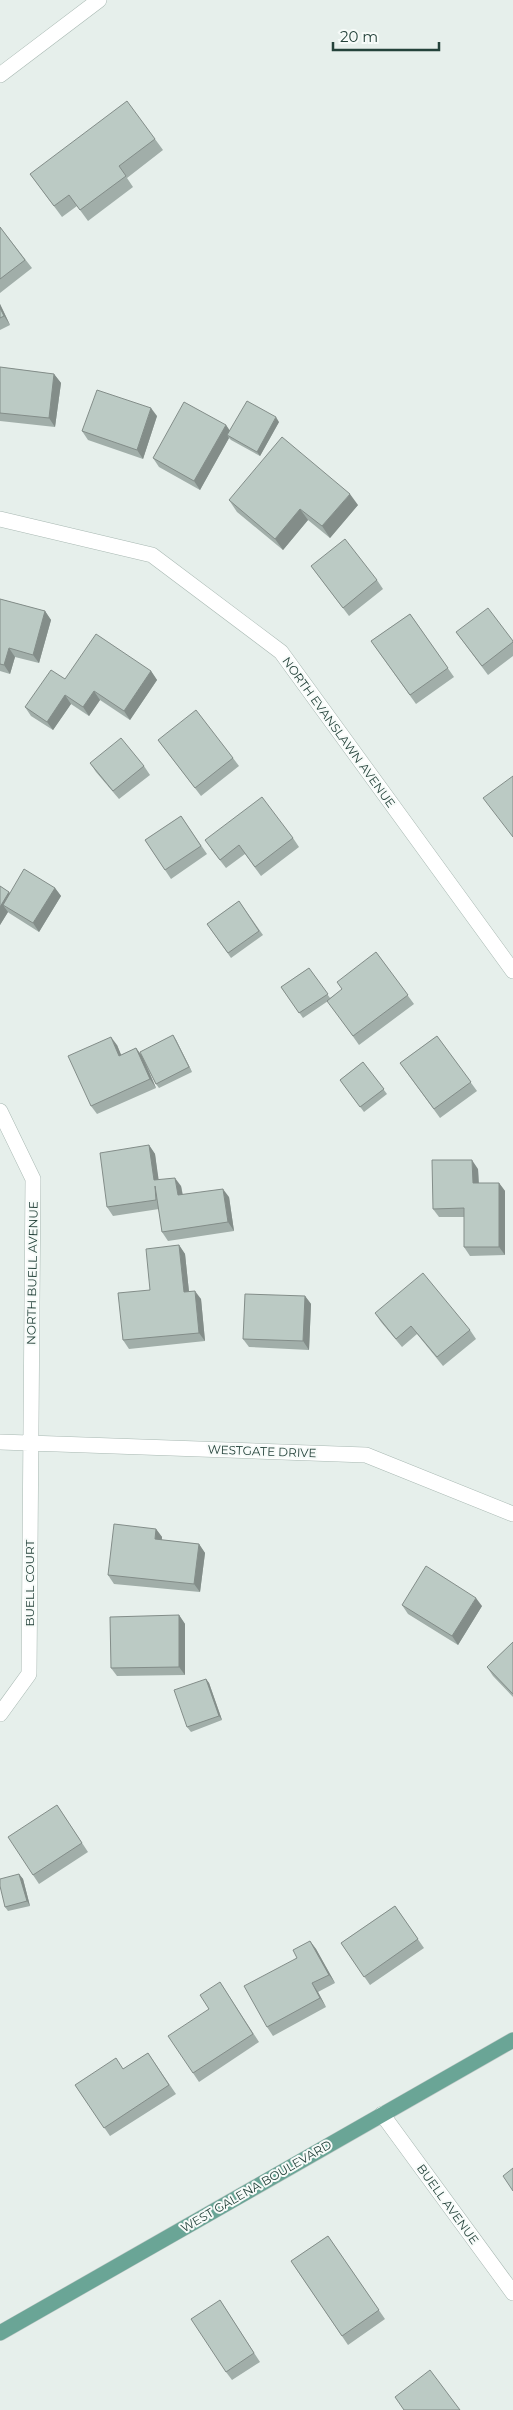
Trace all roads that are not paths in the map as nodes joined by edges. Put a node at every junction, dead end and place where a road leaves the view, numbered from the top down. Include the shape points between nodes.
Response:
1 (99, 0) edge
2 (0, 75) edge
3 (0, 519) edge
4 (513, 971) edge
5 (0, 1111) edge
6 (0, 1442) edge
7 (29, 1442) junction
8 (513, 1513) edge
9 (0, 1714) edge
10 (513, 2040) edge
11 (382, 2114) junction
12 (513, 2293) edge
13 (0, 2333) edge

1 - 2 street
3 - 4 street, NORTH EVANSLAWN AVENUE via 152,556 281,652
5 - 7 street, NORTH BUELL AVENUE via 33,1179
6 - 7 street, WESTGATE DRIVE
7 - 8 street, WESTGATE DRIVE via 366,1455
7 - 9 street, BUELL COURT via 29,1674
10 - 11 main road, WEST GALENA BOULEVARD
11 - 12 street, BUELL AVENUE
11 - 13 main road, WEST GALENA BOULEVARD

